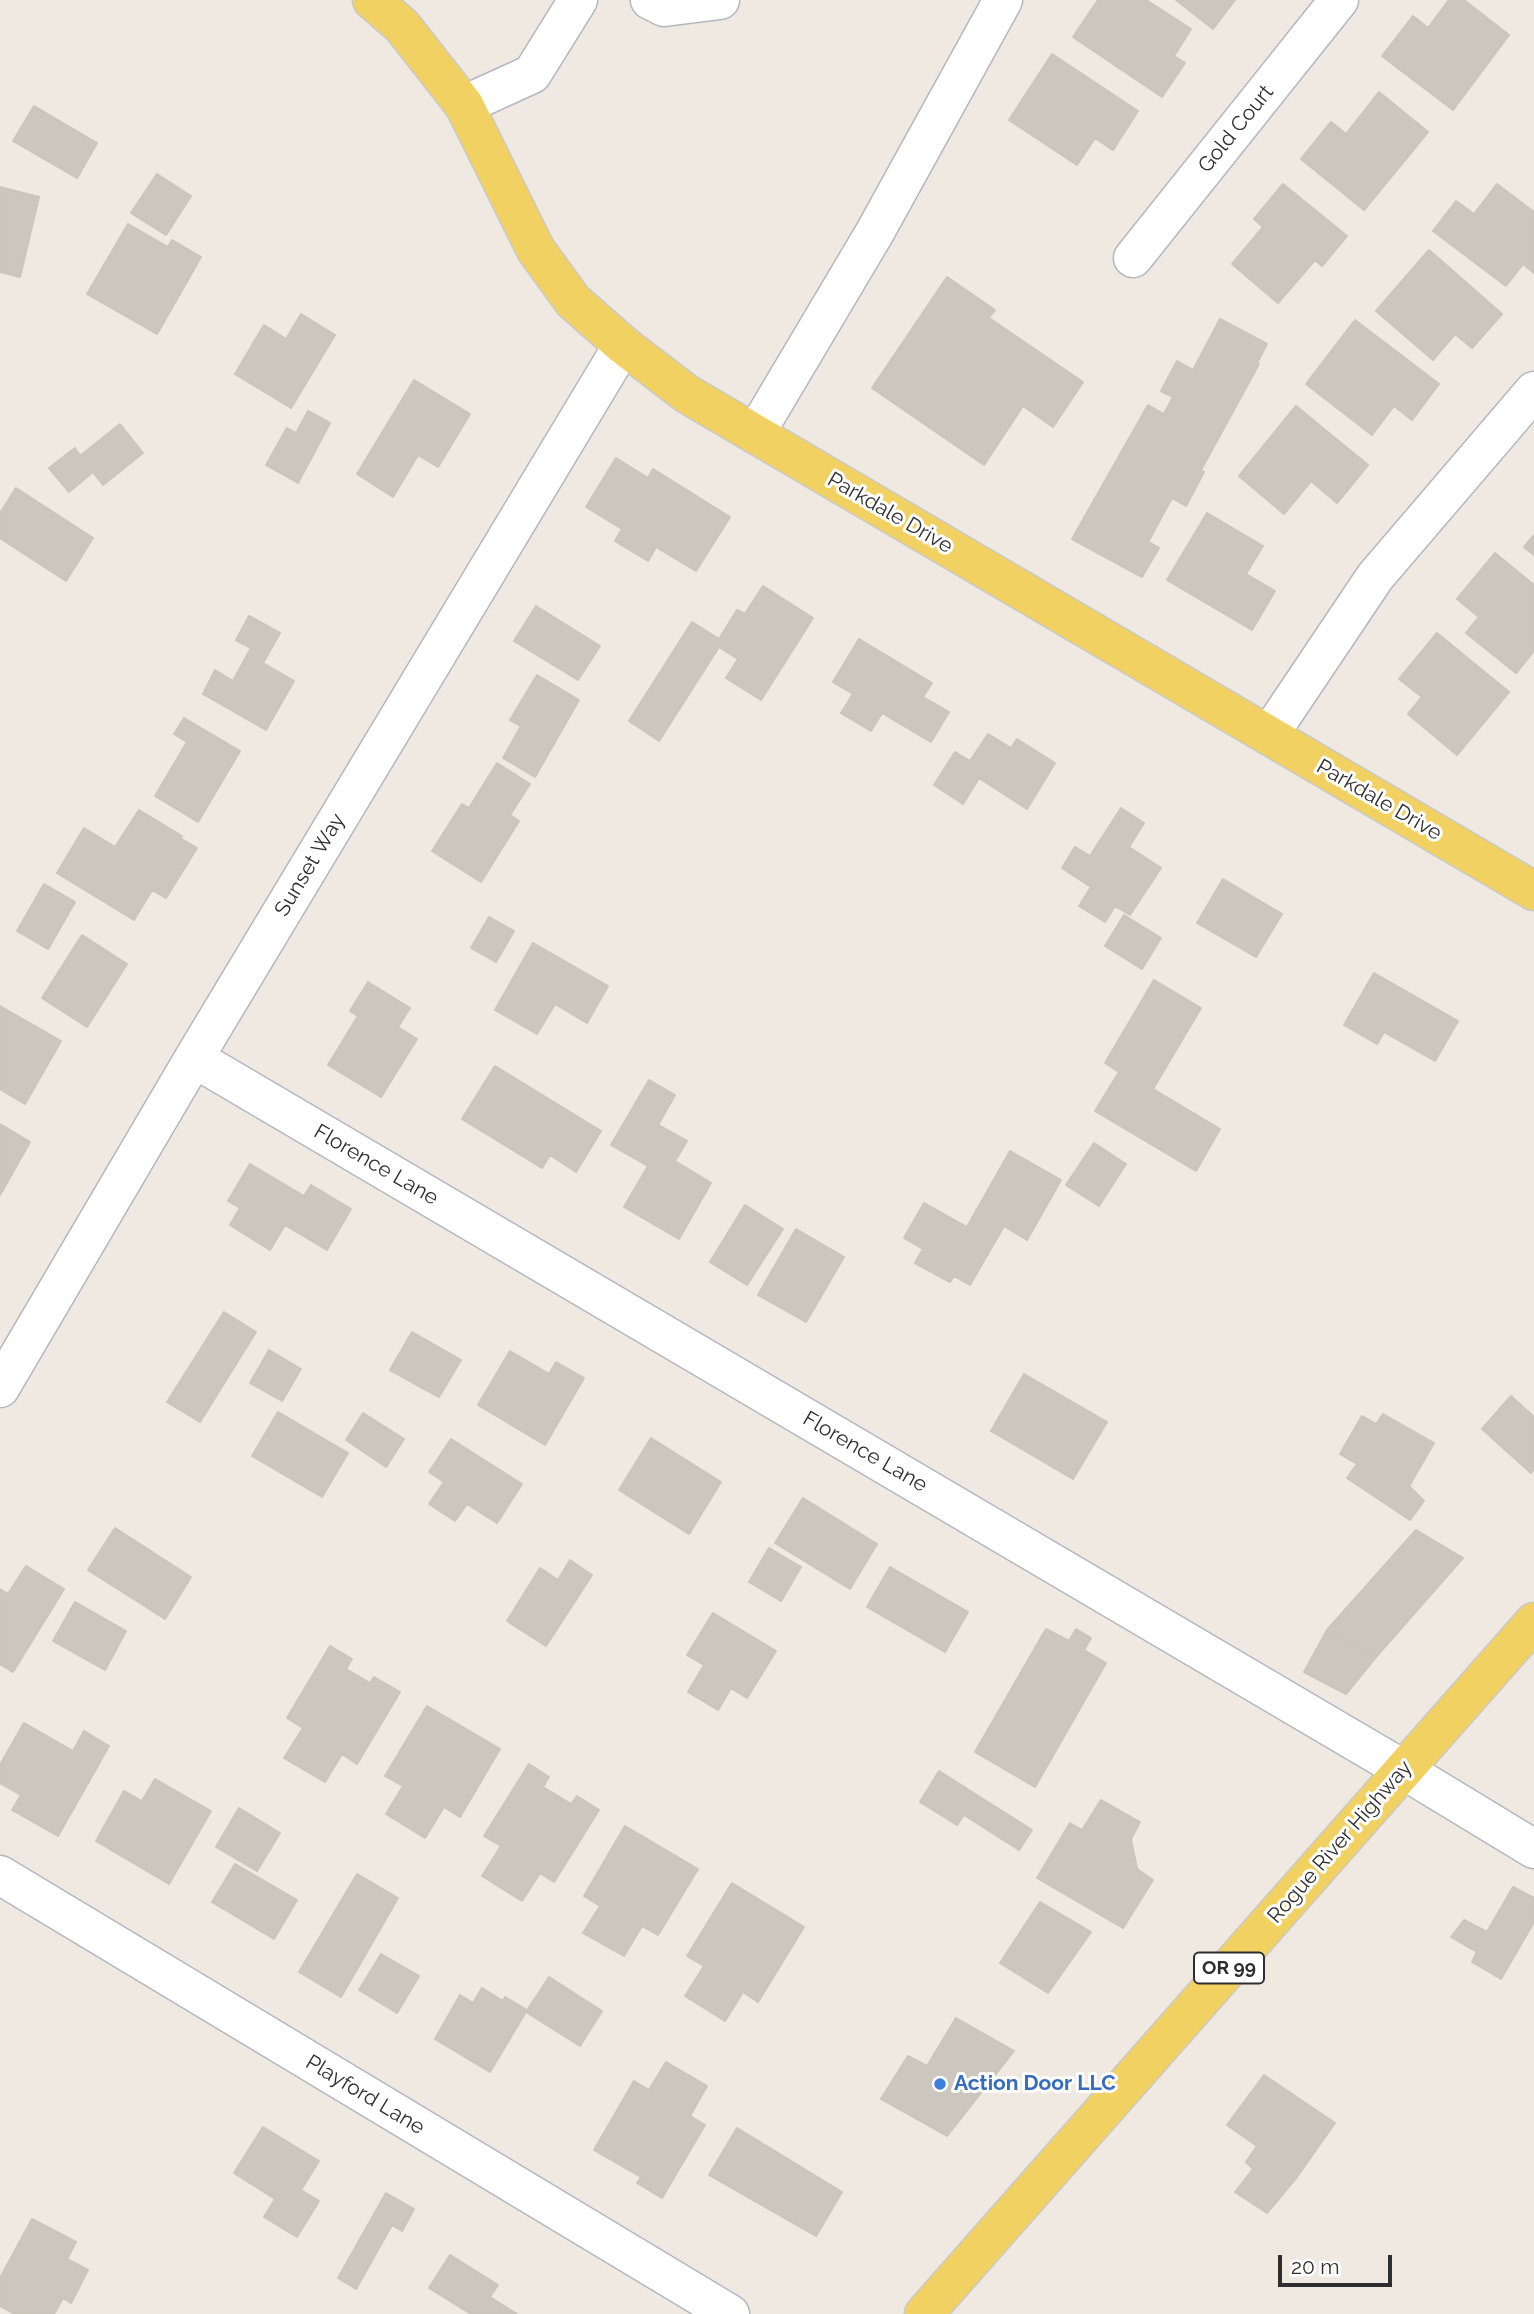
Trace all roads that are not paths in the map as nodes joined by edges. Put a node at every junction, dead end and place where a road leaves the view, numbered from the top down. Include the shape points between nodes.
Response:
1 (372, 0) edge
2 (579, 0) edge
3 (650, 0) edge
4 (720, 0) edge
5 (1003, 0) edge
6 (1339, 0) edge
7 (464, 105) junction
8 (1133, 258) dead end
9 (623, 345) junction
10 (1534, 391) edge
11 (755, 434) junction
12 (1269, 735) junction
13 (1534, 891) edge
14 (194, 1058) junction
15 (0, 1388) edge
16 (1534, 1622) edge
17 (1404, 1770) junction
18 (1534, 1849) edge
19 (0, 1875) edge
20 (730, 2314) edge
21 (924, 2314) edge

1 - 7 main road, Parkdale Drive via 402,26
2 - 7 street via 532,74
3 - 4 street via 664,7
5 - 11 street via 875,232
6 - 8 street, Gold Court
7 - 9 main road, Parkdale Drive via 536,250 573,301
9 - 11 main road, Parkdale Drive via 687,394
9 - 14 street, Sunset Way
10 - 12 street via 1375,576
11 - 12 main road, Parkdale Drive
12 - 13 main road, Parkdale Drive
14 - 15 street, Sunset Way
14 - 17 street, Florence Lane
16 - 17 main road, Rogue River Highway / OR 99
17 - 18 street, Florence Lane
17 - 21 main road, Rogue River Highway / OR 99
19 - 20 street, Playford Lane

